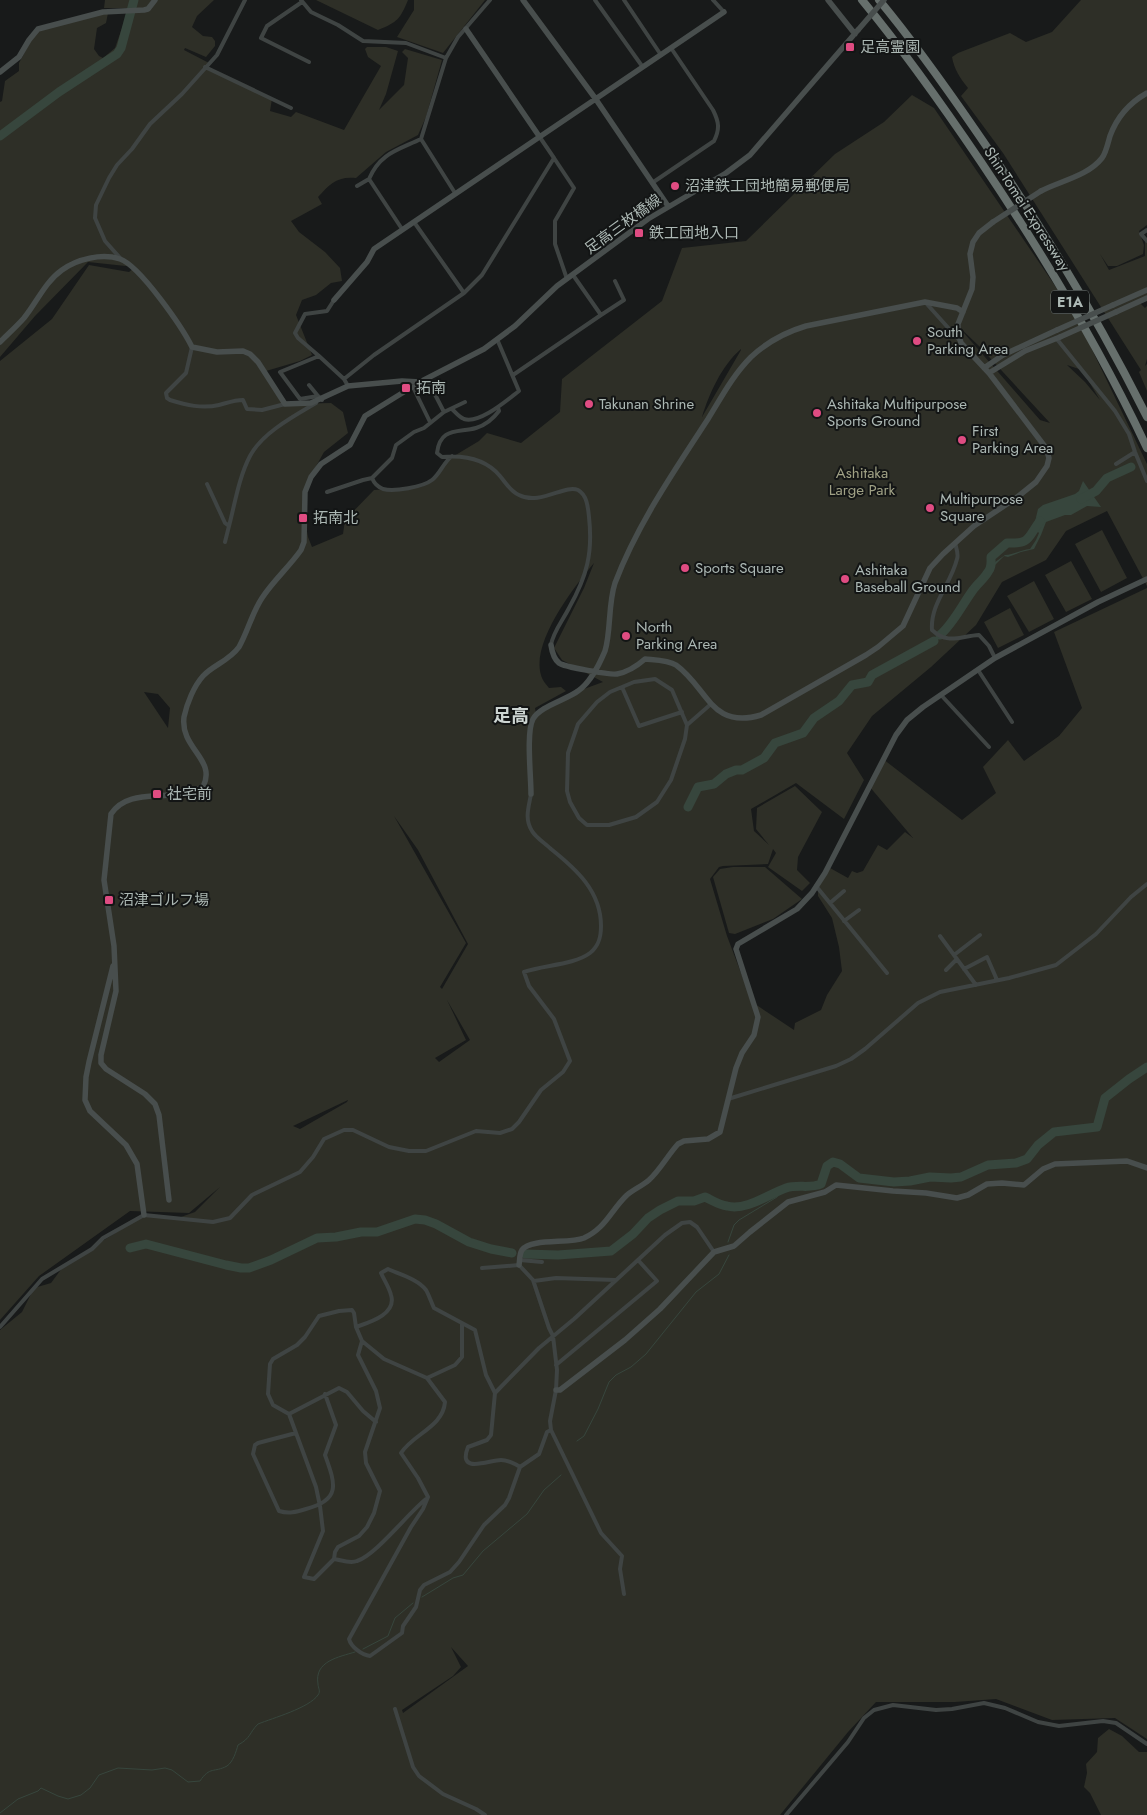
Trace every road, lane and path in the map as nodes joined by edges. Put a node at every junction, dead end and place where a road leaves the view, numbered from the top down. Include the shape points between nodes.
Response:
1 (155, 0) edge
2 (245, 0) edge
3 (490, 0) edge
4 (523, 0) edge
5 (595, 0) edge
6 (624, 0) edge
7 (713, 0) edge
8 (828, 0) edge
9 (860, 0) edge
10 (879, 0) edge
11 (884, 0) edge
12 (301, 1) edge
13 (724, 12) joint
14 (466, 29) junction
15 (856, 32) junction
16 (671, 48) junction
17 (661, 55) junction
18 (444, 57) junction
19 (309, 62) dead end
20 (642, 66) junction
21 (205, 67) junction
22 (0, 72) edge
23 (1147, 93) edge
24 (595, 98) junction
25 (291, 108) dead end
26 (539, 136) junction
27 (421, 139) junction
28 (554, 158) junction
29 (369, 178) junction
30 (651, 183) junction
31 (357, 186) dead end
32 (455, 193) junction
33 (668, 206) junction
34 (414, 222) junction
35 (402, 229) junction
36 (1147, 230) edge
37 (1147, 241) edge
38 (121, 259) junction
39 (570, 277) junction
40 (615, 281) dead end
41 (1147, 290) edge
42 (464, 293) junction
43 (1147, 298) edge
44 (334, 300) joint
45 (925, 302) junction
46 (1114, 309) junction
47 (963, 312) junction
48 (601, 315) junction
49 (1055, 331) junction
50 (1058, 338) junction
51 (497, 339) junction
52 (0, 342) edge
53 (961, 342) junction
54 (192, 347) junction
55 (319, 356) junction
56 (984, 368) junction
57 (988, 373) junction
58 (513, 375) junction
59 (427, 379) junction
60 (344, 380) junction
61 (420, 382) junction
62 (309, 385) dead end
63 (348, 386) junction
64 (413, 387) junction
65 (320, 398) junction
66 (465, 402) dead end
67 (285, 404) junction
68 (498, 408) junction
69 (452, 409) junction
70 (444, 412) junction
71 (1147, 417) edge
72 (430, 422) junction
73 (1147, 448) edge
74 (1135, 452) junction
75 (452, 456) junction
76 (1116, 464) dead end
77 (372, 478) junction
78 (1147, 480) edge
79 (207, 484) dead end
80 (327, 492) dead end
81 (229, 526) junction
82 (225, 542) dead end
83 (955, 544) junction
84 (1147, 580) edge
85 (551, 646) joint
86 (996, 658) junction
87 (978, 670) junction
88 (594, 672) junction
89 (622, 687) junction
90 (941, 695) junction
91 (711, 704) junction
92 (682, 712) junction
93 (1012, 722) dead end
94 (687, 724) junction
95 (989, 747) dead end
96 (531, 794) joint
97 (1147, 884) edge
98 (816, 886) junction
99 (844, 891) dead end
100 (830, 903) junction
101 (859, 910) dead end
102 (844, 921) junction
103 (980, 935) dead end
104 (940, 936) dead end
105 (955, 957) junction
106 (115, 958) junction
107 (964, 969) junction
108 (946, 970) dead end
109 (887, 973) dead end
110 (997, 980) junction
111 (976, 985) junction
112 (728, 1099) junction
113 (1147, 1168) edge
114 (169, 1200) dead end
115 (144, 1215) junction
116 (714, 1252) junction
117 (638, 1260) junction
118 (520, 1262) junction
119 (542, 1262) dead end
120 (482, 1268) dead end
121 (615, 1280) junction
122 (534, 1281) junction
123 (462, 1324) junction
124 (0, 1327) edge
125 (356, 1327) junction
126 (554, 1336) junction
127 (362, 1342) junction
128 (556, 1365) junction
129 (427, 1378) junction
130 (556, 1390) junction
131 (495, 1393) junction
132 (325, 1394) junction
133 (289, 1414) junction
134 (376, 1422) junction
135 (551, 1430) junction
136 (296, 1433) junction
137 (520, 1467) junction
138 (428, 1497) junction
139 (320, 1506) junction
140 (334, 1559) junction
141 (624, 1594) dead end
142 (395, 1709) dead end
143 (1147, 1744) edge
144 (485, 1815) edge
145 (786, 1815) edge

1 - 22 street via 148,8 138,11 103,12 38,29 19,57
2 - 21 street via 217,54
3 - 14 street
4 - 24 street
5 - 20 street
6 - 17 street
7 - 13 street
8 - 15 street
9 - 73 highway, Shin-Tomei Expressway / E1A via 946,109 1016,214 1077,314
10 - 71 highway, Shin-Tomei Expressway / E1A via 956,101 1028,207 1084,299
11 - 15 street, 足高三枚橋線, bridge
12 - 18 street via 311,12 363,41 406,43
12 - 19 street via 267,26 261,38
13 - 16 street
14 - 18 street
14 - 26 street
15 - 33 street, 足高三枚橋線 via 750,154 726,173
16 - 17 street
16 - 30 street via 713,110 719,131 714,141
17 - 20 street
18 - 27 street
20 - 24 street
21 - 25 street
21 - 38 street via 150,124 117,165 96,205 95,218 105,241
23 - 47 street, bridge via 1124,110 1112,130 1104,157 1095,165 1052,185 979,233 970,254 972,289
24 - 26 street
24 - 30 street
26 - 28 street
26 - 32 street
27 - 29 street via 387,155 374,166
27 - 32 street
28 - 39 street via 574,188 555,221 555,244
28 - 42 street via 482,274
29 - 31 street
29 - 35 street
30 - 33 street
32 - 34 street
33 - 39 street, 足高三枚橋線
34 - 35 street
34 - 42 street
35 - 44 street via 374,249 368,262
36 - 37 street via 1142,234
38 - 52 street via 86,258 62,270 24,318
38 - 54 street via 138,272 170,311
39 - 48 street
39 - 51 street, 足高三枚橋線
40 - 48 street via 624,300
41 - 46 street
42 - 60 street via 374,355
43 - 46 street
44 - 55 street via 327,311 305,314 295,333
45 - 47 street
45 - 53 street
45 - 88 street via 791,330 762,348 746,363 684,454 627,555 614,586 605,649
46 - 49 street, bridge
46 - 50 street, bridge
47 - 53 street via 958,324
48 - 58 street
49 - 50 street
49 - 56 street via 1003,355
50 - 57 street via 1025,351
50 - 74 street via 1110,404 1129,434
51 - 58 street
51 - 59 street, 足高三枚橋線
53 - 56 street
54 - 67 street via 250,354
54 - 67 street via 186,372 166,393 170,400 200,407 243,400 247,409 262,410
55 - 60 street
55 - 65 street via 280,372 300,399
56 - 57 street
57 - 83 street via 1046,448 1049,458 1036,482 974,526
58 - 68 street via 519,391
59 - 61 street, 足高三枚橋線
59 - 70 street
60 - 63 street
61 - 63 street
61 - 64 street
62 - 65 street
63 - 65 street
64 - 72 street
64 - 106 street via 365,416 350,445 321,464 311,477 305,492 301,550 261,599 238,648 204,675 192,692 184,730 207,773 203,788 131,799 115,808 104,880
65 - 67 street via 311,404
65 - 81 street via 286,420 251,454
66 - 69 street
68 - 69 street via 471,420
68 - 75 street via 499,411 487,423 446,434 437,453 442,457
69 - 70 street
70 - 72 street
72 - 77 street via 396,445 392,458
74 - 76 street
74 - 78 street
75 - 77 street via 444,462 434,479 424,485 383,489 374,484
75 - 85 street via 473,458 488,465 512,490 527,498 573,489 584,496 591,536 588,566
77 - 80 street
79 - 81 street
81 - 82 street
83 - 86 street via 958,557 933,612 932,630 940,638 979,635
83 - 91 street via 930,568 903,626 878,647 761,715 736,719
84 - 86 street via 1098,602
85 - 88 street via 560,664
86 - 87 street
87 - 90 street
87 - 93 street
88 - 91 street via 616,675 645,659 674,664
88 - 96 street via 578,691 542,710 533,720 529,741
89 - 92 street via 655,679 672,690
89 - 92 street via 639,726
89 - 94 street via 596,702 587,712 578,724 568,753 567,791 574,810 587,824 609,825 628,821 657,802 671,780
90 - 95 street
90 - 98 street via 907,720 896,735
91 - 94 street
92 - 94 street
96 - 115 street via 527,818 531,830 571,865 589,886 596,898 601,932 599,945 588,954 524,972 529,986 554,1019 570,1060 563,1072 540,1090 519,1122 512,1129 500,1133 476,1131 426,1151 389,1147 353,1130 344,1130 324,1139 300,1172 248,1197 230,1218 213,1222
97 - 110 street via 1096,934 1056,965
98 - 100 street
98 - 112 street via 796,909 738,944 736,949 758,1018 754,1035 742,1052
99 - 100 street
100 - 102 street
101 - 102 street
102 - 109 street
103 - 105 street
104 - 105 street
105 - 107 street
105 - 108 street
106 - 114 street via 116,990 101,1063 106,1070 145,1094 155,1104
106 - 115 street via 89,1062 85,1100 90,1111 126,1145 137,1164
107 - 110 street via 987,956
107 - 111 street
110 - 111 street
111 - 112 street via 940,992 918,1003 882,1036 836,1066
112 - 118 street via 720,1132 708,1139 678,1144 649,1180 627,1195 604,1226 583,1239 532,1244 523,1249
113 - 116 street via 1127,1161 1055,1164 1043,1169 1024,1186 987,1184 968,1196 957,1198 836,1185 825,1192 788,1202 734,1246
115 - 124 street via 42,1279
116 - 117 street via 690,1222 682,1223 665,1235
116 - 130 street via 660,1309 625,1340
117 - 121 street
117 - 128 street via 657,1281
118 - 119 street
118 - 120 street
118 - 122 street
121 - 122 street via 556,1278
121 - 126 street
122 - 126 street
123 - 125 street via 434,1308 422,1286 388,1269 381,1272 392,1298 389,1308 379,1318
123 - 129 street via 462,1357
123 - 131 street via 475,1330 486,1374
125 - 127 street
125 - 133 street via 352,1310 318,1316 297,1345 273,1359 268,1394 273,1405
126 - 128 street
126 - 131 street
127 - 129 street via 384,1359
127 - 134 street via 358,1355 376,1391 380,1408
128 - 130 street
129 - 138 street via 445,1402 444,1412 402,1453
130 - 135 street
131 - 137 street via 491,1435 487,1440 468,1447 467,1461 481,1464 501,1460
132 - 133 street
132 - 134 street via 339,1388 347,1392
132 - 139 street via 336,1425 325,1454 333,1488 327,1501
133 - 136 street
134 - 140 street via 364,1452 380,1491 378,1502 367,1527 359,1536 338,1547
135 - 137 street via 547,1432 539,1454
135 - 141 street via 601,1533 622,1556 620,1570
136 - 139 street
136 - 139 street via 258,1443 253,1454 279,1511 288,1514
137 - 138 street via 505,1505 484,1525 459,1562 450,1572 420,1590 416,1607 402,1633 367,1656 350,1644 349,1639
138 - 140 street via 367,1555 352,1562
139 - 140 street via 323,1530 304,1577 314,1580
142 - 144 street via 413,1767 419,1776 443,1794
143 - 145 street via 1116,1723 1103,1721 1058,1726 984,1703 936,1710 893,1705 882,1707 864,1718 848,1742

